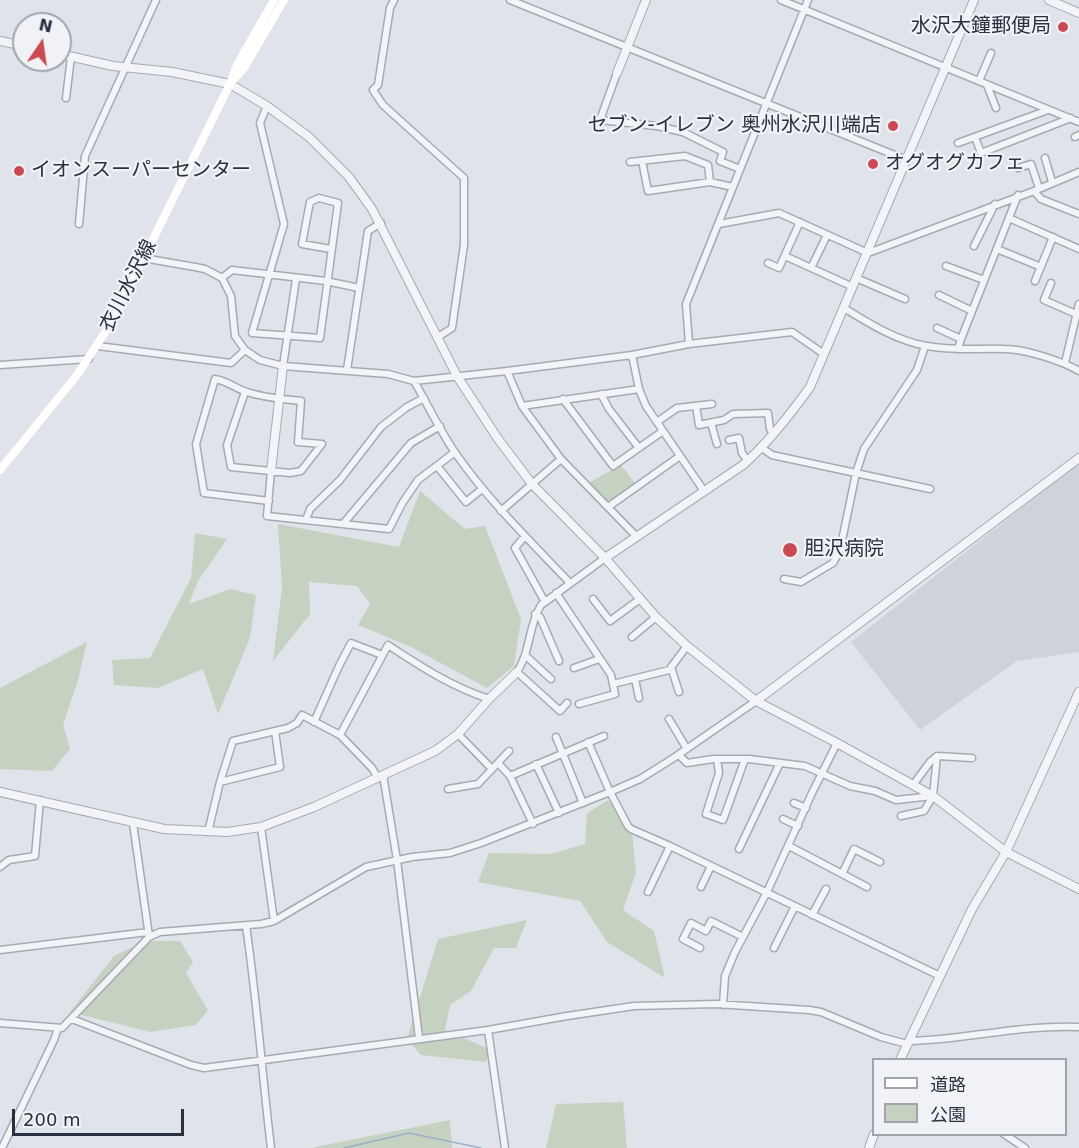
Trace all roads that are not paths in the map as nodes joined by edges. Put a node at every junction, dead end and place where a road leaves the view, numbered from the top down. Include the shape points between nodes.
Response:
1 (156, 0) edge
2 (274, 0) edge
3 (284, 0) edge
4 (394, 0) edge
5 (510, 0) edge
6 (646, 0) edge
7 (782, 0) edge
8 (808, 0) edge
9 (974, 0) edge
10 (1049, 0) edge
11 (804, 9) junction
12 (1079, 14) edge
13 (628, 47) junction
14 (991, 53) dead end
15 (72, 57) edge
16 (125, 68) junction
17 (946, 68) junction
18 (69, 72) edge
19 (618, 73) joint
20 (979, 81) junction
21 (230, 84) junction
22 (987, 85) junction
23 (66, 98) dead end
24 (768, 104) junction
25 (267, 106) junction
26 (996, 108) dead end
27 (1048, 109) junction
28 (1071, 118) junction
29 (1079, 122) edge
30 (975, 137) junction
31 (958, 143) dead end
32 (1045, 158) dead end
33 (907, 160) junction
34 (642, 161) junction
35 (630, 162) dead end
36 (1018, 168) dead end
37 (740, 169) junction
38 (1079, 172) edge
39 (710, 182) junction
40 (1052, 182) junction
41 (733, 187) junction
42 (1036, 190) junction
43 (1018, 195) junction
44 (996, 204) junction
45 (1079, 214) edge
46 (1009, 218) junction
47 (800, 222) junction
48 (381, 224) junction
49 (719, 224) junction
50 (79, 225) dead end
51 (827, 235) junction
52 (1053, 237) junction
53 (974, 246) dead end
54 (332, 249) junction
55 (997, 249) junction
56 (1079, 249) edge
57 (868, 253) junction
58 (785, 255) junction
59 (143, 258) junction
60 (768, 263) dead end
61 (946, 266) dead end
62 (1041, 267) junction
63 (812, 268) junction
64 (268, 274) junction
65 (856, 278) junction
66 (222, 279) junction
67 (296, 279) junction
68 (984, 279) junction
69 (326, 281) junction
70 (1035, 281) dead end
71 (1051, 283) dead end
72 (853, 287) junction
73 (359, 288) junction
74 (939, 295) dead end
75 (905, 299) dead end
76 (1079, 304) edge
77 (844, 308) junction
78 (972, 311) junction
79 (1076, 314) junction
80 (1076, 327) edge
81 (937, 328) dead end
82 (286, 336) junction
83 (438, 337) junction
84 (961, 339) junction
85 (689, 344) junction
86 (98, 346) junction
87 (925, 346) junction
88 (958, 349) junction
89 (245, 350) junction
90 (824, 354) junction
91 (632, 355) junction
92 (89, 359) junction
93 (1065, 363) junction
94 (0, 365) edge
95 (283, 366) junction
96 (347, 370) junction
97 (507, 371) junction
98 (1079, 371) edge
99 (457, 376) junction
100 (414, 381) junction
101 (639, 389) junction
102 (245, 392) junction
103 (601, 394) junction
104 (424, 398) junction
105 (280, 399) junction
106 (563, 399) junction
107 (712, 404) dead end
108 (696, 405) junction
109 (522, 406) junction
110 (657, 422) junction
111 (711, 423) junction
112 (440, 426) junction
113 (663, 431) junction
114 (773, 435) junction
115 (729, 440) dead end
116 (717, 444) dead end
117 (639, 448) junction
118 (762, 448) junction
119 (455, 452) junction
120 (680, 456) junction
121 (1079, 458) edge
122 (561, 459) junction
123 (748, 461) junction
124 (437, 466) junction
125 (0, 470) edge
126 (271, 471) junction
127 (856, 473) junction
128 (532, 484) junction
129 (482, 489) junction
130 (930, 489) dead end
131 (704, 491) junction
132 (269, 501) junction
133 (608, 507) junction
134 (501, 511) junction
135 (306, 520) junction
136 (343, 524) junction
137 (525, 536) junction
138 (636, 536) junction
139 (604, 558) junction
140 (784, 579) dead end
141 (570, 583) junction
142 (556, 593) junction
143 (593, 599) dead end
144 (640, 599) junction
145 (545, 602) junction
146 (535, 614) junction
147 (656, 617) junction
148 (632, 637) dead end
149 (687, 646) junction
150 (382, 655) junction
151 (526, 656) junction
152 (599, 659) junction
153 (559, 661) dead end
154 (671, 667) junction
155 (574, 668) dead end
156 (517, 672) junction
157 (635, 678) junction
158 (551, 680) dead end
159 (613, 684) junction
160 (678, 692) dead end
161 (1079, 692) edge
162 (639, 698) dead end
163 (489, 699) junction
164 (756, 701) junction
165 (567, 703) dead end
166 (579, 704) dead end
167 (669, 719) dead end
168 (314, 722) junction
169 (275, 731) junction
170 (458, 734) junction
171 (340, 735) junction
172 (604, 736) dead end
173 (556, 737) dead end
174 (588, 742) junction
175 (837, 742) junction
176 (687, 749) junction
177 (509, 751) dead end
178 (563, 753) junction
179 (679, 755) junction
180 (937, 756) junction
181 (972, 758) dead end
182 (717, 759) junction
183 (745, 759) junction
184 (498, 763) junction
185 (780, 763) junction
186 (536, 764) junction
187 (492, 770) junction
188 (822, 774) junction
189 (510, 776) junction
190 (381, 777) junction
191 (220, 782) junction
192 (913, 785) junction
193 (448, 789) dead end
194 (0, 792) edge
195 (610, 792) junction
196 (933, 796) junction
197 (40, 800) junction
198 (583, 803) junction
199 (794, 803) dead end
200 (806, 808) junction
201 (559, 813) junction
202 (901, 816) dead end
203 (783, 819) dead end
204 (133, 823) junction
205 (533, 824) junction
206 (798, 826) junction
207 (261, 827) junction
208 (208, 832) junction
209 (670, 846) junction
210 (789, 846) junction
211 (739, 849) dead end
212 (1006, 852) junction
213 (397, 860) junction
214 (880, 862) dead end
215 (711, 866) junction
216 (0, 867) edge
217 (842, 874) junction
218 (701, 887) dead end
219 (867, 887) dead end
220 (826, 889) dead end
221 (1079, 889) edge
222 (648, 892) dead end
223 (767, 892) junction
224 (795, 906) junction
225 (812, 915) junction
226 (274, 921) junction
227 (246, 926) junction
228 (149, 934) junction
229 (743, 938) junction
230 (700, 948) dead end
231 (774, 948) dead end
232 (0, 950) edge
233 (940, 976) junction
234 (723, 1005) junction
235 (72, 1020) junction
236 (0, 1023) edge
237 (1079, 1027) edge
238 (58, 1028) junction
239 (488, 1030) junction
240 (419, 1038) junction
241 (908, 1043) junction
242 (900, 1058) edge
243 (260, 1061) junction
244 (1007, 1136) edge
245 (2, 1148) edge
246 (271, 1148) edge
247 (505, 1148) edge
248 (1024, 1148) edge

1 - 16 street
2 - 21 main road, 衣川水沢線
3 - 21 main road, 衣川水沢線 via 244,68
4 - 83 street via 378,84 373,90 383,105 464,178 464,246 452,328
5 - 13 street
6 - 13 street
7 - 11 street
8 - 11 street
9 - 17 street
10 - 12 street
11 - 17 street
11 - 24 street
13 - 19 street
13 - 24 street
14 - 20 street
15 - 16 street
16 - 21 street via 172,72
16 - 50 street via 85,156
17 - 20 street
17 - 33 street
18 - 23 street
19 - 37 street via 600,120 683,132 723,152 720,161
20 - 22 street
21 - 25 street
21 - 59 main road, 衣川水沢線
22 - 26 street
22 - 27 street
24 - 33 street
24 - 37 street
25 - 48 street via 309,137 350,177
25 - 64 street via 260,123 284,224
27 - 28 street
27 - 30 street
28 - 29 street
28 - 30 street via 981,153
30 - 31 street
32 - 40 street
33 - 57 street
34 - 35 street
34 - 39 street via 685,156 708,165
34 - 39 street via 648,190
36 - 42 street via 1031,164
37 - 41 street
38 - 40 street
39 - 41 street
40 - 42 street
41 - 49 street
42 - 43 street
42 - 45 street via 1041,199
43 - 44 street
43 - 46 street
44 - 53 street
44 - 57 street
46 - 52 street
46 - 55 street
47 - 49 street via 779,213
47 - 51 street
47 - 58 street
48 - 73 street via 368,231
48 - 83 street
49 - 85 street via 686,304
51 - 57 street
51 - 63 street
52 - 56 street
52 - 62 street
54 - 54 street via 338,203 319,198 310,202 302,243
54 - 69 street
55 - 62 street
55 - 68 street
57 - 65 street
58 - 60 street via 779,268
58 - 63 street
59 - 66 street via 195,267
59 - 86 main road, 衣川水沢線
61 - 68 street
62 - 70 street
63 - 72 street
64 - 66 street via 232,270
64 - 67 street
64 - 82 street via 252,333
65 - 72 street
65 - 75 street
66 - 89 street via 231,296 235,336
67 - 69 street
67 - 82 street
68 - 78 street
69 - 73 street
69 - 82 street via 320,338
71 - 79 street via 1044,300
72 - 77 street
73 - 96 street
74 - 78 street
76 - 79 street
77 - 87 street via 882,331
77 - 90 street
78 - 84 street
79 - 80 street
80 - 93 street
81 - 84 street
82 - 95 street
83 - 99 street
84 - 88 street
85 - 90 street via 792,332
85 - 91 street
86 - 89 street via 231,363
86 - 92 main road, 衣川水沢線
87 - 88 street
87 - 127 street via 908,385 867,443
88 - 93 street via 1008,349
89 - 95 street via 260,360
90 - 114 street via 810,387
91 - 97 street
91 - 101 street
92 - 94 street
92 - 125 main road, 衣川水沢線
93 - 98 street
95 - 96 street
95 - 105 street
96 - 100 street
97 - 99 street
97 - 109 street
99 - 100 street
99 - 128 street
100 - 104 street
101 - 103 street
101 - 110 street
102 - 105 street
102 - 126 street via 227,445 231,467
102 - 132 street via 215,379 196,444 204,493
103 - 106 street
103 - 117 street
104 - 112 street
104 - 135 street via 381,427 340,480 310,509
105 - 126 street
105 - 126 street via 301,401 298,442 322,444 301,471
106 - 109 street
106 - 117 street via 613,466
107 - 108 street
108 - 110 street via 677,408
108 - 111 street via 699,425
109 - 122 street
110 - 113 street
111 - 114 street via 733,414 768,413
111 - 116 street
112 - 119 street
112 - 136 street via 411,443
113 - 117 street
113 - 120 street
114 - 118 street
115 - 123 street via 739,438
118 - 123 street
118 - 127 street via 772,454
119 - 124 street
119 - 129 street
120 - 131 street
120 - 133 street
121 - 164 street
122 - 128 street
122 - 133 street
123 - 131 street
124 - 129 street via 466,502
124 - 136 street via 418,480 389,529
126 - 132 street
127 - 130 street
127 - 140 street via 840,550 833,563 801,582
128 - 134 street
128 - 139 street
129 - 134 street
131 - 138 street
132 - 135 street via 267,516
133 - 138 street
134 - 137 street
135 - 136 street
137 - 141 street
137 - 145 street via 515,548
138 - 139 street
139 - 141 street
139 - 144 street
141 - 142 street
142 - 145 street
142 - 152 street
143 - 144 street via 610,621
144 - 147 street
145 - 146 street
146 - 151 street
146 - 153 street via 540,617
147 - 148 street
147 - 149 street
149 - 154 street
149 - 164 street
150 - 163 street via 388,645 442,680
150 - 168 street via 351,643
150 - 171 street
151 - 156 street
151 - 158 street
152 - 155 street
152 - 159 street
154 - 157 street
154 - 160 street
156 - 163 street
156 - 165 street via 560,711
157 - 159 street
157 - 162 street
159 - 166 street via 615,693
161 - 212 street
163 - 170 street
164 - 175 street
164 - 176 street
167 - 176 street
168 - 169 street via 302,715 297,723
168 - 171 street
169 - 191 street via 233,741
169 - 191 street via 280,767
170 - 187 street
170 - 190 street via 435,751
171 - 190 street
172 - 174 street
173 - 178 street
174 - 178 street
174 - 195 street
175 - 188 street
175 - 192 street
176 - 179 street
177 - 184 street
178 - 186 street
178 - 198 street
179 - 182 street via 687,763
179 - 195 street
180 - 181 street
180 - 192 street
180 - 196 street
182 - 183 street
182 - 183 street via 719,774 706,814 723,820
183 - 185 street
184 - 187 street
184 - 189 street
185 - 188 street via 805,766
185 - 211 street
186 - 189 street
186 - 201 street
187 - 193 street via 478,784
188 - 196 street via 896,800
188 - 200 street
189 - 205 street
190 - 207 street
190 - 213 street
191 - 208 street
192 - 196 street
194 - 197 street
195 - 198 street
195 - 209 street via 631,829
196 - 202 street via 924,811
196 - 212 street
197 - 204 street
197 - 216 street via 35,856 9,860
198 - 201 street
199 - 200 street
200 - 206 street
201 - 205 street
203 - 206 street
204 - 208 street
204 - 228 street
205 - 213 street via 450,853
206 - 210 street
207 - 208 street
207 - 226 street
209 - 215 street
209 - 222 street
210 - 217 street
210 - 223 street
212 - 221 street
212 - 233 street via 972,909
213 - 226 street via 354,873
213 - 240 street
214 - 217 street via 854,849
215 - 218 street
215 - 223 street
217 - 219 street
220 - 225 street
223 - 224 street
223 - 229 street
224 - 225 street
224 - 231 street
225 - 233 street
226 - 227 street
227 - 228 street
227 - 243 street
228 - 232 street
228 - 235 street
229 - 230 street via 711,921 706,931 691,923 683,939
229 - 234 street via 725,976
233 - 241 street
234 - 239 street via 634,1006
234 - 241 street via 821,1012 881,1037
235 - 238 street
235 - 243 street via 204,1068
236 - 238 street
237 - 241 street via 1053,1025
238 - 245 street
239 - 240 street
239 - 247 street
240 - 243 street
241 - 242 street
243 - 246 street
244 - 248 street

